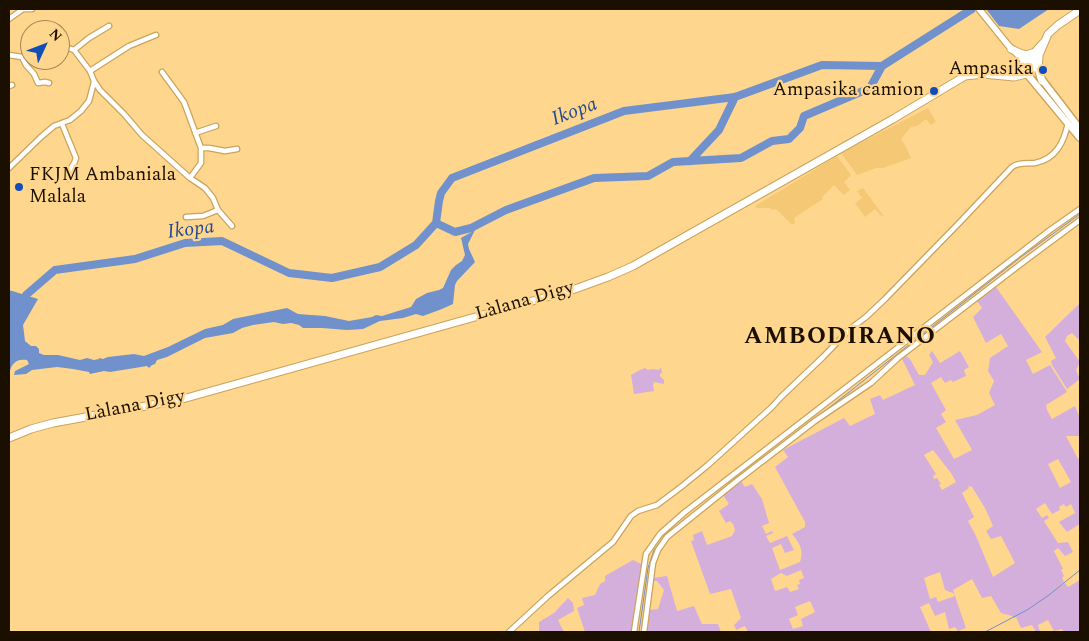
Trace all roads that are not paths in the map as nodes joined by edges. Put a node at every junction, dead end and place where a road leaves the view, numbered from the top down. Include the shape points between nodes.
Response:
1 (23, 9) edge
2 (32, 9) edge
3 (979, 9) edge
4 (1080, 10) edge
5 (9, 19) edge
6 (108, 26) dead end
7 (156, 36) dead end
8 (1009, 47) junction
9 (70, 49) edge
10 (74, 50) junction
11 (1037, 53) junction
12 (1025, 64) junction
13 (30, 70) edge
14 (90, 71) junction
15 (162, 72) dead end
16 (1027, 74) junction
17 (1004, 76) junction
18 (1042, 80) junction
19 (94, 81) junction
20 (50, 84) dead end
21 (1068, 123) junction
22 (62, 124) junction
23 (216, 126) dead end
24 (1080, 129) edge
25 (195, 133) junction
26 (1080, 138) edge
27 (201, 148) junction
28 (237, 149) dead end
29 (9, 168) edge
30 (190, 178) junction
31 (68, 179) dead end
32 (1080, 208) edge
33 (218, 210) junction
34 (186, 216) dead end
35 (1080, 220) edge
36 (232, 226) dead end
37 (9, 438) edge
38 (509, 632) edge
39 (634, 632) edge
40 (644, 632) edge

1 - 2 street
1 - 5 street
3 - 8 street
4 - 11 main road via 1058,24
6 - 10 street
7 - 14 street via 129,46
8 - 11 main road via 1023,55
8 - 12 street
9 - 10 street
10 - 14 street
11 - 12 main road
11 - 18 main road
12 - 16 main road via 1022,71
12 - 17 main road
12 - 18 main road
13 - 20 street via 38,83
14 - 19 street
15 - 25 street via 184,102
16 - 17 main road, Làlana Digy
16 - 21 main road
17 - 37 main road, Làlana Digy via 964,76 633,266 608,277 179,400 53,423
18 - 24 main road
19 - 22 street via 89,101
19 - 30 street via 142,135
21 - 26 main road
21 - 38 street via 1063,141 1052,156 1012,167 885,299 772,407 688,482 656,505 632,516 613,542
22 - 29 street via 54,126
22 - 31 street via 76,158 68,170
23 - 25 street
25 - 27 street
27 - 28 street
27 - 30 street via 201,163
30 - 33 street via 205,188
32 - 39 street via 660,534 646,554
33 - 34 street via 203,216
33 - 36 street
35 - 40 street via 898,358 871,383 738,480 667,538 653,563

